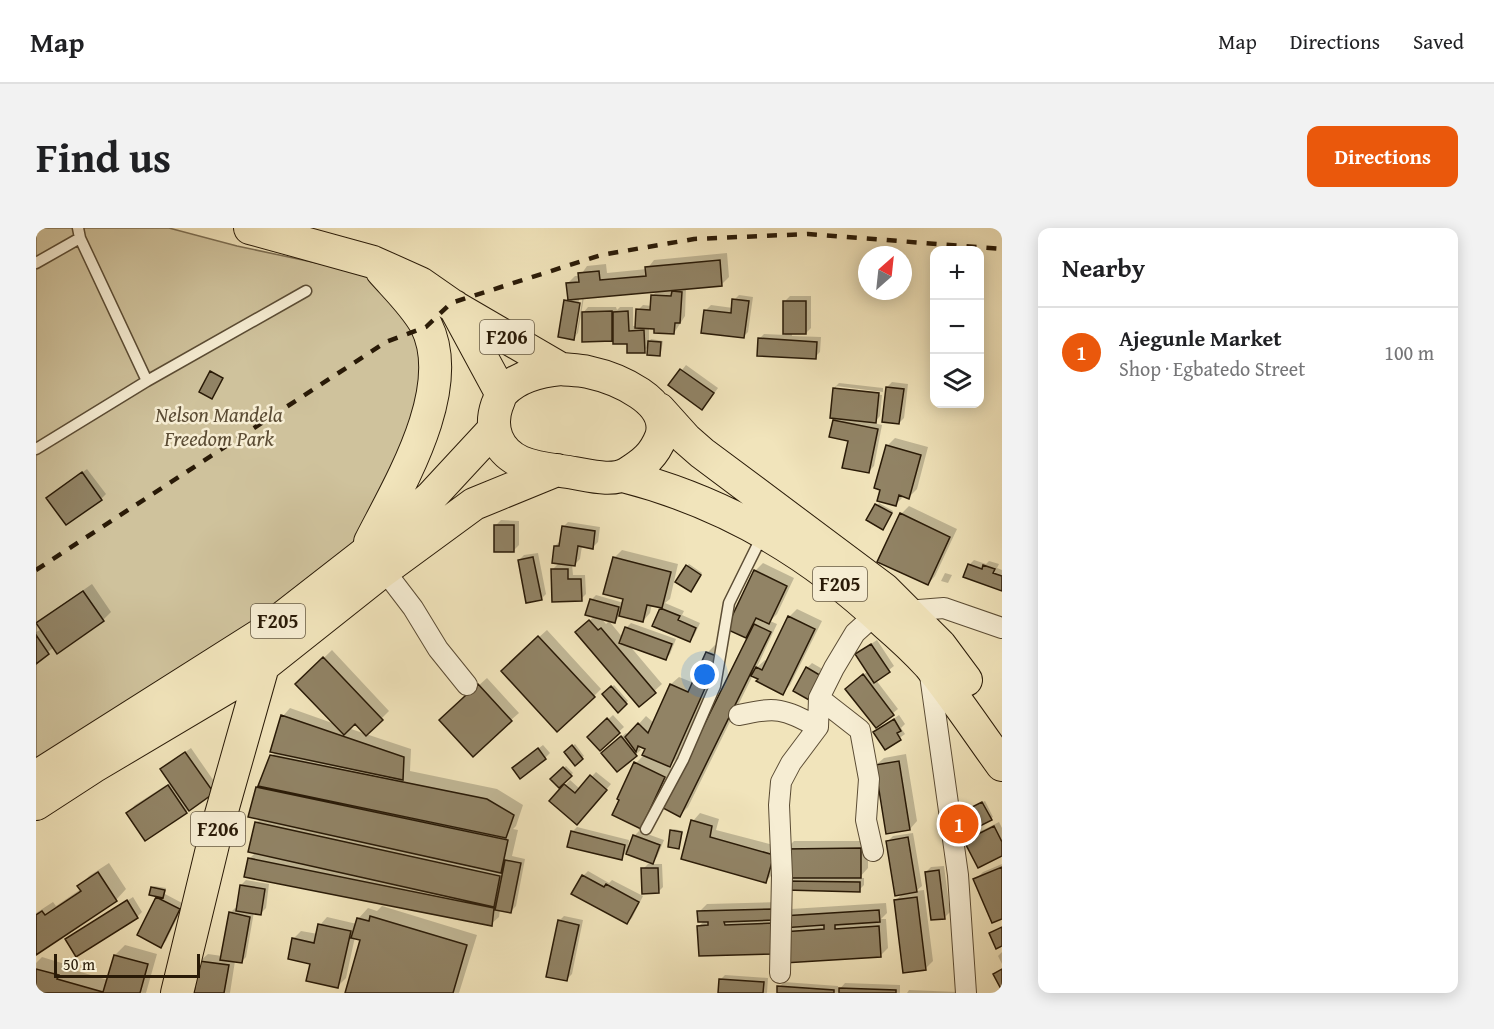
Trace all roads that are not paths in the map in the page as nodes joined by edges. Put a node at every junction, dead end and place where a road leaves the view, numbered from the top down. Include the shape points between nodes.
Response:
1 (250, 228) edge
2 (79, 233) edge
3 (373, 262) junction
4 (36, 263) edge
5 (306, 291) dead end
6 (453, 306) junction
7 (561, 369) junction
8 (147, 381) junction
9 (501, 393) junction
10 (659, 409) junction
11 (493, 430) junction
12 (36, 449) edge
13 (557, 470) junction
14 (623, 476) junction
15 (764, 531) junction
16 (373, 563) junction
17 (891, 613) junction
18 (1002, 627) edge
19 (928, 665) junction
20 (263, 666) junction
21 (467, 685) dead end
22 (819, 698) junction
23 (739, 714) dead end
24 (818, 727) junction
25 (1002, 729) edge
26 (1002, 765) edge
27 (36, 777) edge
28 (36, 804) edge
29 (646, 829) dead end
30 (873, 851) dead end
31 (780, 973) dead end
32 (177, 993) edge
33 (966, 993) edge

1 - 3 main road, F206
2 - 4 lane
2 - 8 lane
3 - 6 main road, F206 via 420,283
3 - 16 main road via 420,315 435,357 433,387 416,453
5 - 8 lane
6 - 7 main road, F206
6 - 9 main road, F206
7 - 9 main road, F205 via 535,372
7 - 10 main road, F205 via 589,372 622,384
8 - 12 lane
9 - 11 main road
10 - 14 main road via 663,430 657,449 645,463
10 - 17 main road, F205 via 702,453 884,590
11 - 13 main road, F205 via 504,448 519,461
11 - 16 main road, F205
13 - 14 main road, F205 via 595,477
13 - 16 main road, F205 via 474,504
14 - 15 main road, F205 via 692,497
15 - 17 main road, F205 via 851,592
15 - 29 lane via 729,603 715,686 683,760
16 - 20 main road, F205
16 - 21 street via 413,608 438,649
16 - 27 main road, F205
17 - 18 street via 944,608
17 - 19 main road, F205
17 - 22 street via 855,633
17 - 25 main road, F205 via 940,645
19 - 26 main road, F205
19 - 33 street via 958,875
20 - 28 main road, F205
20 - 32 main road, F206 via 216,832
22 - 24 street
22 - 30 street via 860,730 869,779 866,820
23 - 24 street via 780,709
24 - 31 street via 781,782

